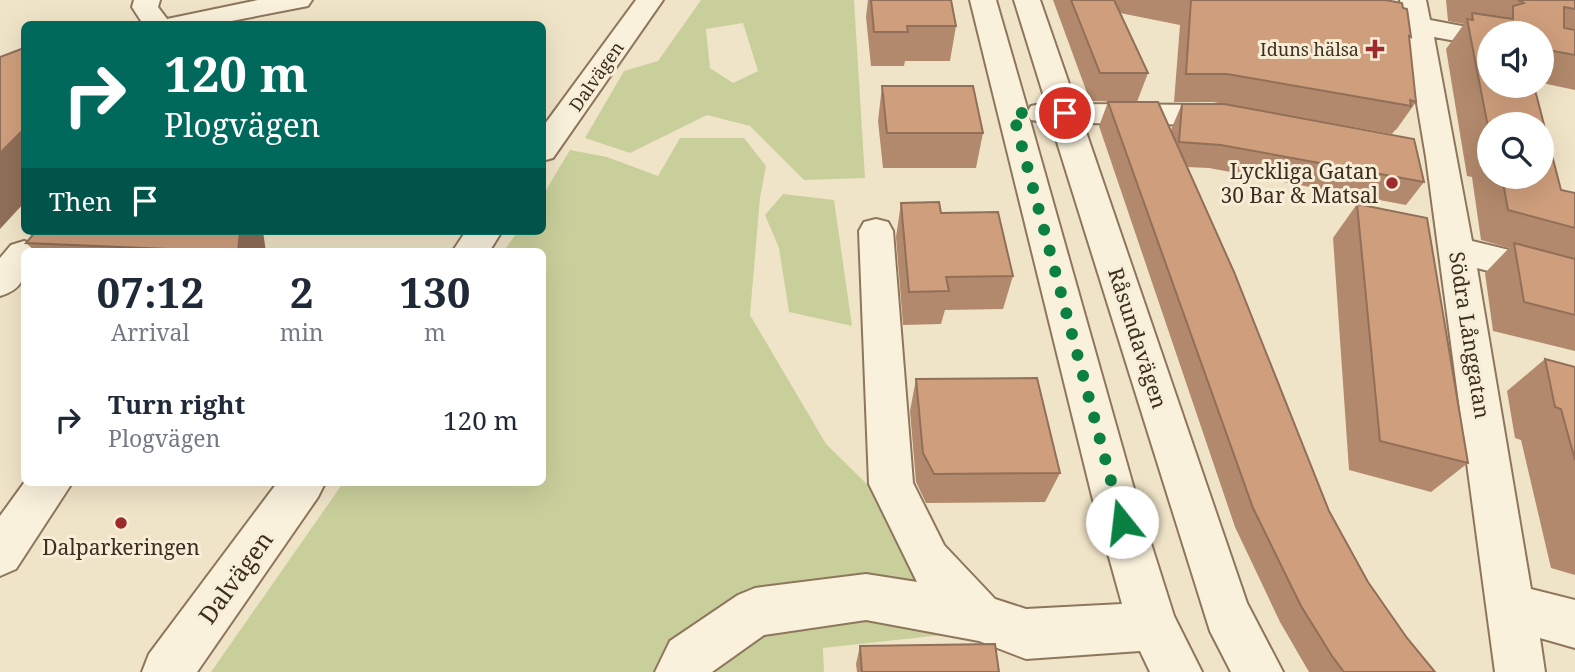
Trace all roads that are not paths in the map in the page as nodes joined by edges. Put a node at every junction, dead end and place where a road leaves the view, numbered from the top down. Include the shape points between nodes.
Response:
1 (147, 0) edge
2 (299, 0) edge
3 (650, 0) edge
4 (982, 0) edge
5 (1027, 0) edge
6 (1415, 13) edge
7 (1364, 16) edge
8 (154, 21) edge
9 (192, 21) edge
10 (1477, 34) edge
11 (1013, 113) junction
12 (1065, 113) junction
13 (1253, 122) edge
14 (546, 145) edge
15 (876, 231) dead end
16 (1457, 250) junction
17 (21, 258) edge
18 (1575, 280) edge
19 (0, 282) edge
20 (0, 294) edge
21 (21, 295) edge
22 (48, 486) edge
23 (301, 486) edge
24 (0, 554) edge
25 (1511, 607) junction
26 (979, 617) junction
27 (1575, 624) edge
28 (1153, 626) junction
29 (167, 672) edge
30 (680, 672) edge
31 (1177, 672) edge
32 (1258, 672) edge
33 (1520, 672) edge

1 - 8 street via 145,7
2 - 9 street
3 - 14 street, Dalvägen
4 - 11 street
5 - 12 street, Råsundavägen
6 - 7 street
6 - 10 street
6 - 16 street, Södra Långgatan via 1429,155
11 - 12 street
11 - 28 street
12 - 13 street via 1213,115
12 - 32 street, Råsundavägen via 1227,614
15 - 26 street via 891,484 928,561
16 - 18 street
16 - 25 street, Södra Långgatan
17 - 19 street
20 - 21 street
22 - 24 street
23 - 29 street, Dalvägen
25 - 27 street
25 - 33 street, Södra Långgatan
26 - 28 street via 1026,634
26 - 30 street via 866,597 755,612 688,659
28 - 31 street

